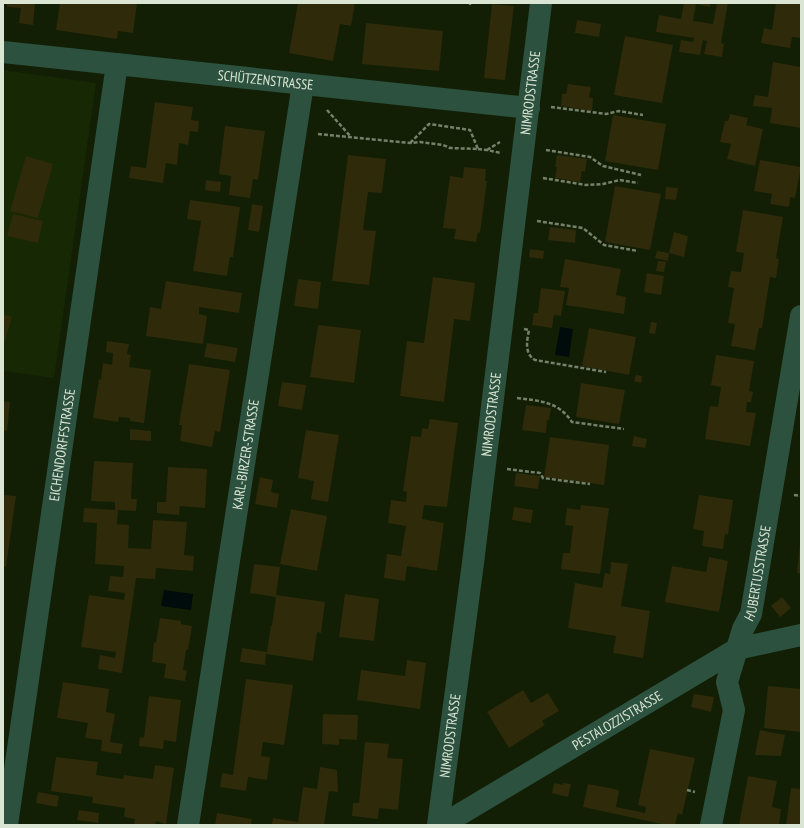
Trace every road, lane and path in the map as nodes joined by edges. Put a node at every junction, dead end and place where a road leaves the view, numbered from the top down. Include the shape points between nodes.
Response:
1 (541, 3) edge
2 (3, 52) edge
3 (117, 64) junction
4 (303, 84) junction
5 (529, 108) junction
6 (563, 108) dead end
7 (643, 115) dead end
8 (296, 131) junction
9 (410, 143) junction
10 (478, 149) junction
11 (487, 150) dead end
12 (561, 152) dead end
13 (640, 175) dead end
14 (556, 180) dead end
15 (638, 183) dead end
16 (551, 223) dead end
17 (638, 251) dead end
18 (801, 316) edge
19 (528, 332) dead end
20 (606, 372) dead end
21 (494, 394) junction
22 (624, 429) dead end
23 (502, 468) dead end
24 (590, 484) dead end
25 (801, 635) edge
26 (737, 649) junction
27 (6, 825) edge
28 (188, 825) edge
29 (438, 825) edge
30 (442, 825) edge
31 (711, 825) edge

1 - 5 street, NIMRODSTRASSE
2 - 3 street, SCHÜTZENSTRASSE
3 - 4 street, SCHÜTZENSTRASSE
3 - 27 street, EICHENDORFFSTRASSE
4 - 5 street, SCHÜTZENSTRASSE
4 - 8 street, KARL-BIRZER-STRASSE
5 - 21 street, NIMRODSTRASSE
6 - 7 path via 606,114 619,111
8 - 9 path
8 - 28 street, KARL-BIRZER-STRASSE
9 - 10 path
9 - 10 path via 429,124 470,130
10 - 11 path
12 - 13 path via 590,157 603,166
14 - 15 path via 586,185 620,180
16 - 17 path via 583,228 604,244
18 - 26 street, HUBERTUSSTRASSE via 750,614
19 - 20 path via 528,351 535,360
21 - 22 path via 547,402 566,414 572,422
21 - 29 street, NIMRODSTRASSE
23 - 24 path via 540,473 542,478
25 - 26 street, PESTALOZZISTRASSE
26 - 30 street, PESTALOZZISTRASSE
26 - 31 street, HUBERTUSSTRASSE via 727,682 734,710

